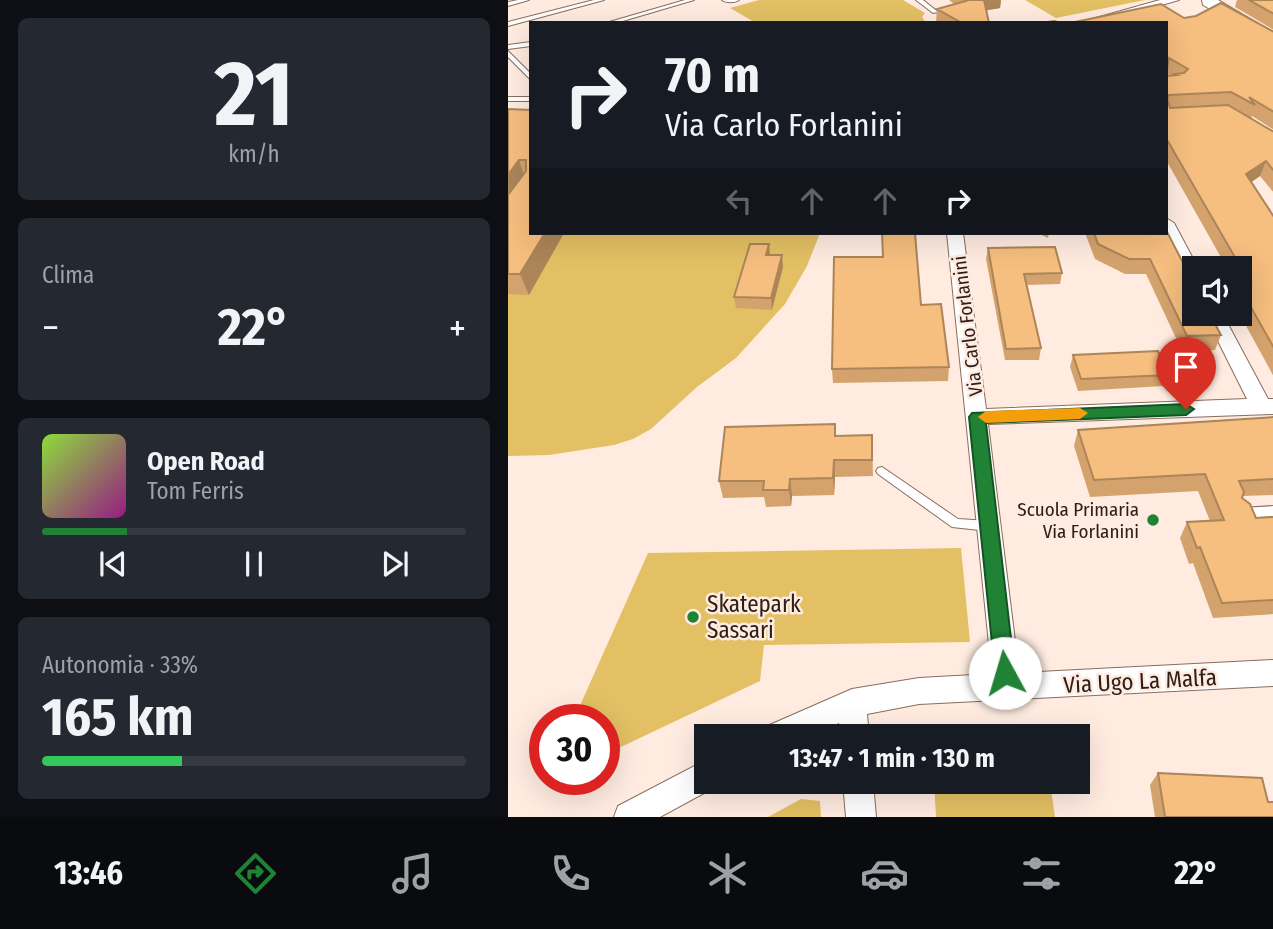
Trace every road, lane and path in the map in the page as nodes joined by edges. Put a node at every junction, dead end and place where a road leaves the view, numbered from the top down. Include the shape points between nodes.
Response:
1 (526, 0) edge
2 (601, 0) edge
3 (691, 0) edge
4 (725, 0) edge
5 (736, 0) edge
6 (919, 0) edge
7 (1162, 0) edge
8 (1173, 0) edge
9 (1210, 0) edge
10 (508, 4) edge
11 (1150, 7) junction
12 (935, 12) dead end
13 (616, 21) edge
14 (1092, 21) edge
15 (508, 24) edge
16 (1273, 41) edge
17 (529, 44) edge
18 (508, 47) edge
19 (508, 53) edge
20 (529, 76) edge
21 (508, 99) edge
22 (529, 99) edge
23 (1168, 227) edge
24 (955, 235) edge
25 (1183, 256) edge
26 (1221, 326) edge
27 (1267, 406) edge
28 (978, 417) junction
29 (882, 471) dead end
30 (1273, 511) edge
31 (1242, 513) edge
32 (989, 526) junction
33 (1273, 673) edge
34 (1007, 688) junction
35 (852, 703) junction
36 (804, 724) edge
37 (854, 724) edge
38 (694, 782) edge
39 (859, 794) edge
40 (629, 817) edge
41 (861, 817) edge

1 - 10 lane
2 - 15 lane
3 - 13 lane
4 - 5 lane
6 - 12 lane
7 - 11 street
8 - 11 street
9 - 16 street via 1224,14
11 - 14 street
17 - 18 lane
19 - 20 lane
21 - 22 lane
23 - 25 street
24 - 28 street, Via Carlo Forlanini
26 - 27 street
27 - 28 street, Via Carlo Forlanini
28 - 32 street
29 - 32 lane via 956,524
30 - 31 lane
32 - 34 street
33 - 34 street, Via Ugo La Malfa
34 - 35 street, Via Ugo La Malfa via 919,691
35 - 36 street, Via Ugo La Malfa
35 - 37 street
38 - 40 street
39 - 41 street

